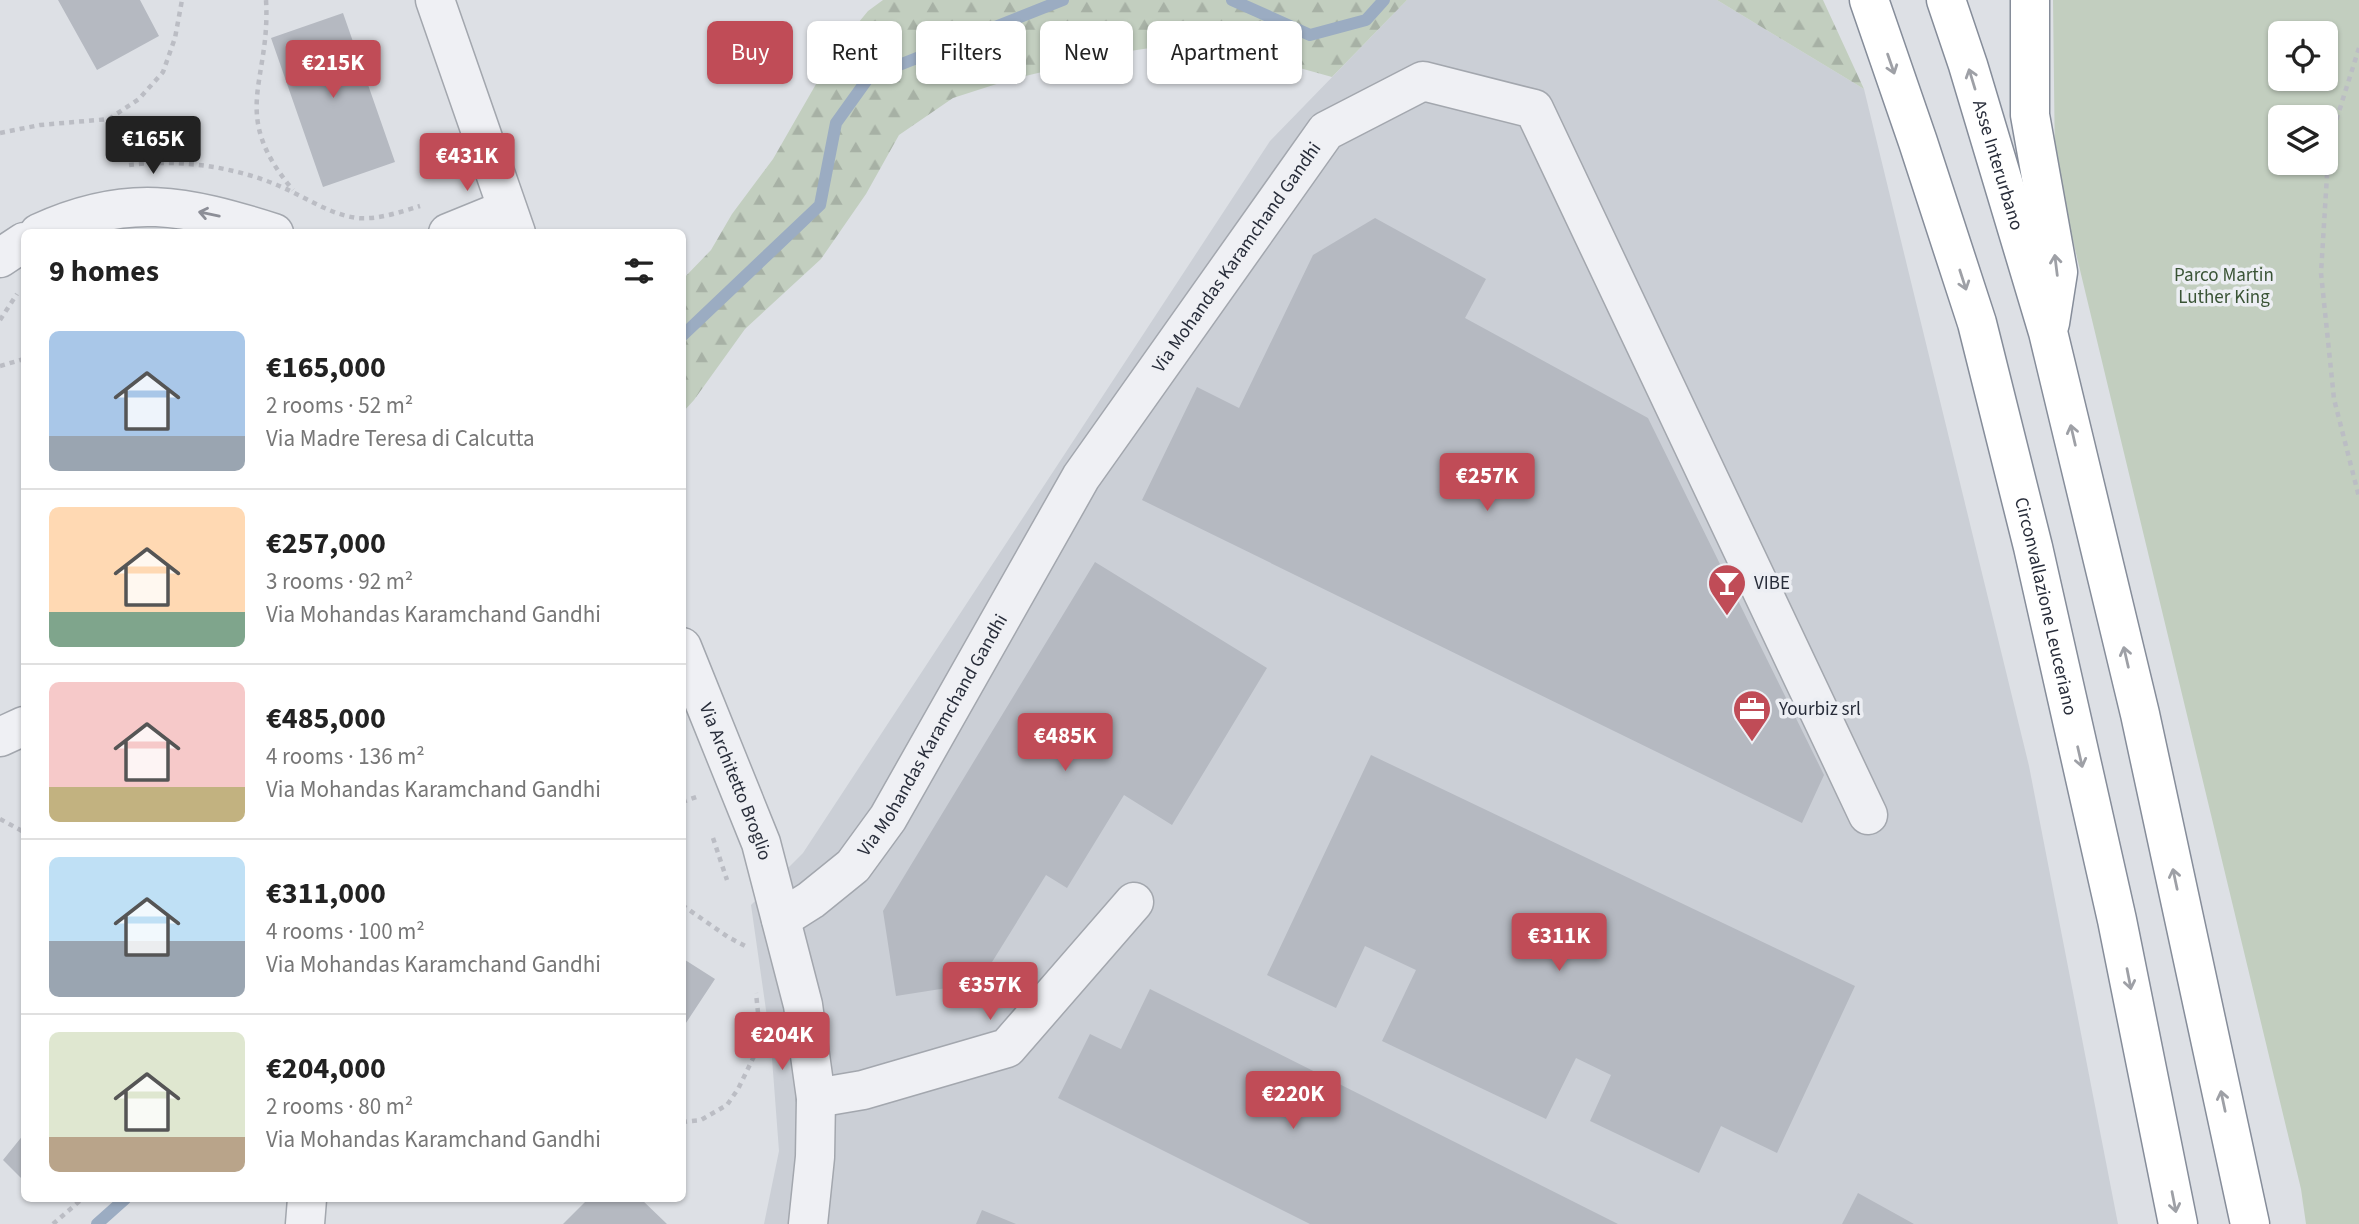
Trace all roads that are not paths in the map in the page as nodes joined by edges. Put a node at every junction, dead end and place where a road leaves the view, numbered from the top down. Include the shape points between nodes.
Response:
1 (435, 0) edge
2 (1869, 0) edge
3 (1946, 0) edge
4 (2030, 0) edge
5 (440, 217) edge
6 (512, 221) edge
7 (49, 229) edge
8 (262, 229) edge
9 (21, 249) edge
10 (11, 272) edge
11 (2048, 332) junction
12 (686, 657) edge
13 (21, 727) edge
14 (0, 737) edge
15 (1868, 815) dead end
16 (1134, 902) dead end
17 (781, 919) junction
18 (816, 1098) junction
19 (307, 1202) edge
20 (305, 1224) edge
21 (808, 1224) edge
22 (2178, 1224) edge
23 (2250, 1224) edge

1 - 6 street
2 -> 22 highway, Circonvallazione Leuceriano via 1977,323 2117,920
11 -> 3 highway, Asse Interurbano
11 -> 4 highway via 2059,272 2030,115
5 - 6 street
8 -> 7 street via 176,207 134,206 88,214
9 - 10 street
23 -> 11 highway via 2140,714
12 - 17 street, Via Architetto Broglio via 761,843
13 - 14 street
15 - 17 street, Via Mohandas Karamchand Gandhi via 1534,109 1423,81 1326,131 1081,477 888,818 853,866
16 - 18 street via 1007,1048 863,1090
17 - 18 street via 803,1005
18 - 21 street
19 - 20 street

